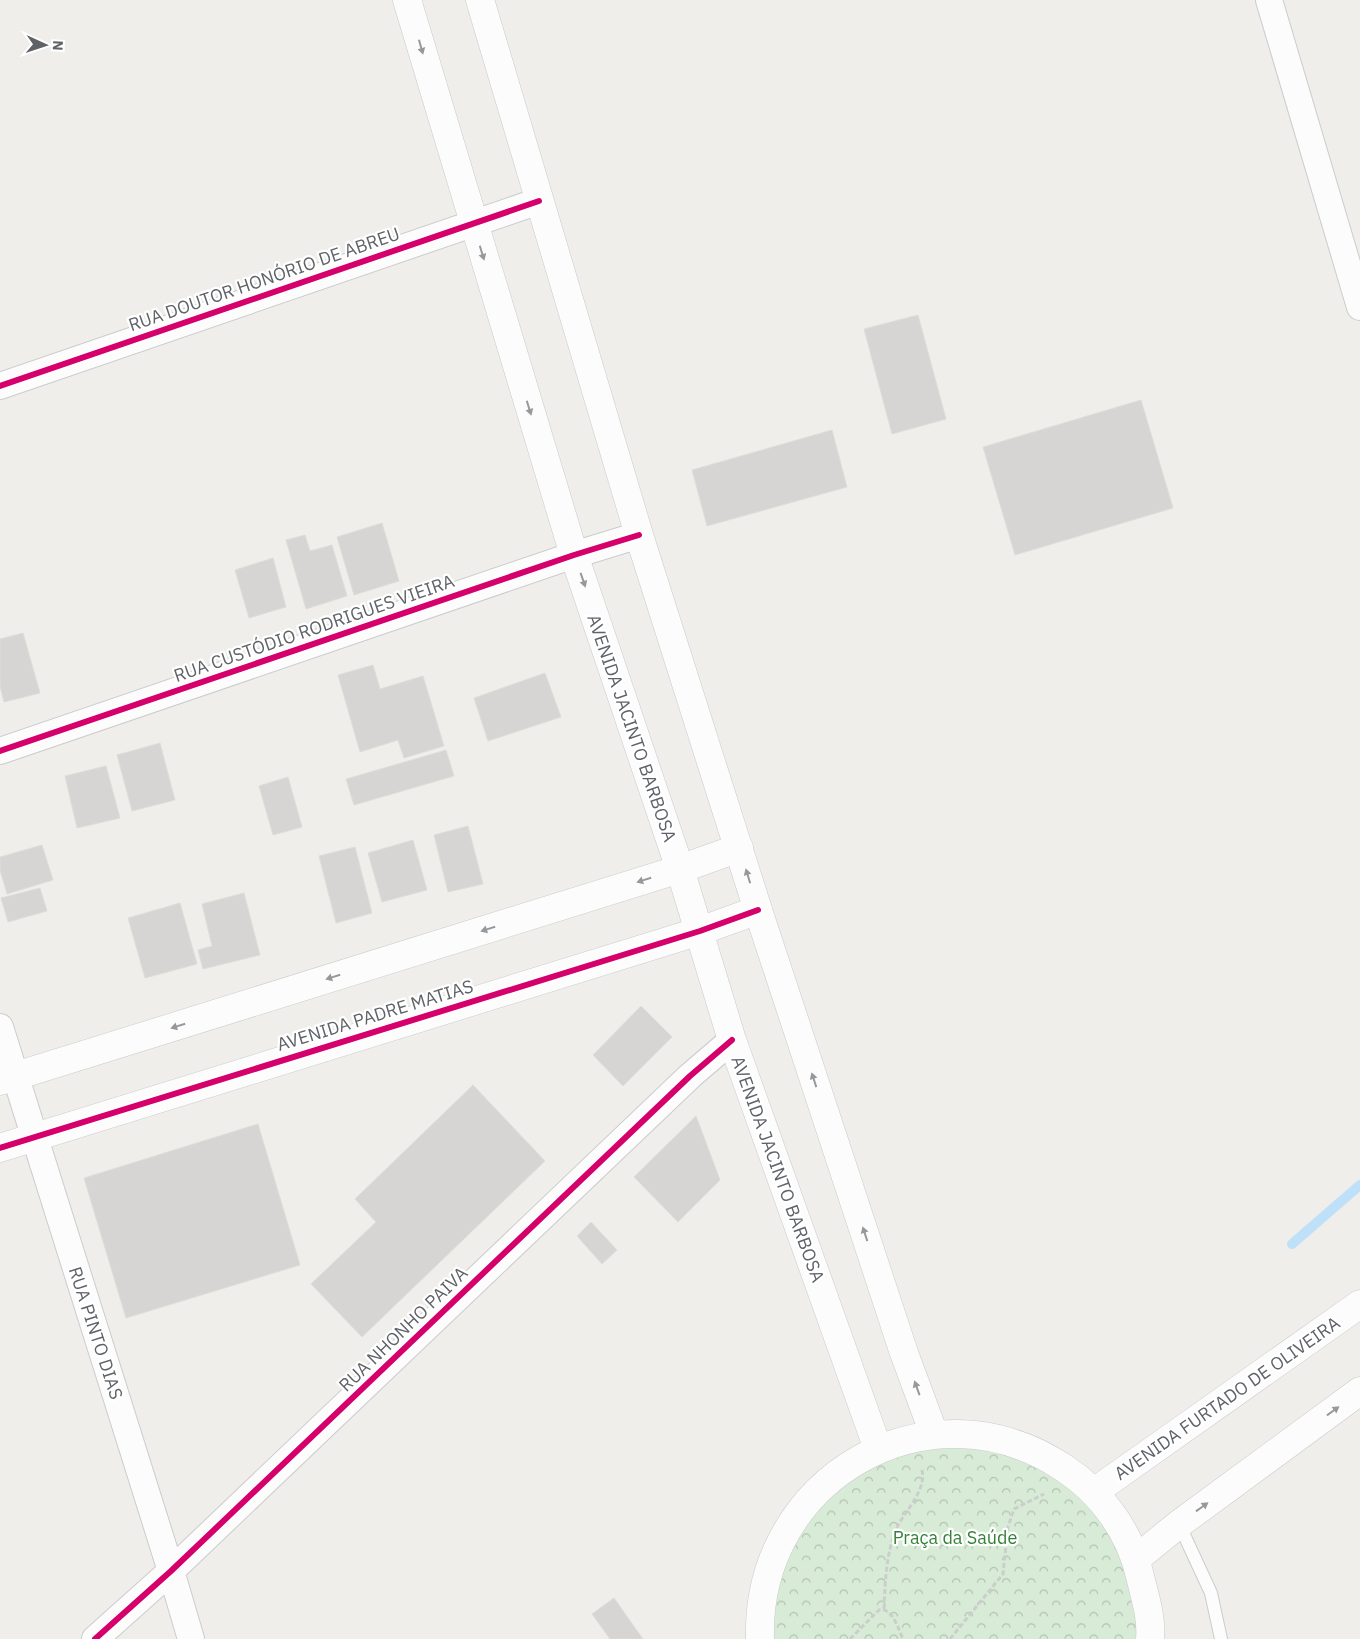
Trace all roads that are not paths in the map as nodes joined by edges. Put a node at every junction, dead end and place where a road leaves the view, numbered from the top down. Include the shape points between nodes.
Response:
1 (407, 0) edge
2 (480, 0) edge
3 (1269, 0) edge
4 (539, 201) junction
5 (473, 223) junction
6 (1360, 307) edge
7 (0, 386) edge
8 (639, 535) junction
9 (574, 555) junction
10 (0, 751) edge
11 (739, 848) junction
12 (680, 869) junction
13 (758, 910) junction
14 (700, 930) junction
15 (0, 1027) edge
16 (732, 1040) junction
17 (7, 1079) edge
18 (33, 1137) junction
19 (0, 1148) edge
20 (1360, 1304) edge
21 (1360, 1391) edge
22 (934, 1434) junction
23 (878, 1448) junction
24 (1094, 1492) junction
25 (1179, 1524) junction
26 (1136, 1559) junction
27 (171, 1571) junction
28 (95, 1639) edge
29 (190, 1639) edge
30 (760, 1639) edge
31 (1150, 1639) edge
32 (1221, 1639) edge

1 -> 5 main road, AVENIDA JACINTO BARBOSA
2 - 4 main road
3 - 6 street
4 - 5 street, RUA DOUTOR HONÓRIO DE ABREU
4 - 8 main road
5 - 7 street, RUA DOUTOR HONÓRIO DE ABREU
5 -> 9 main road, AVENIDA JACINTO BARBOSA
8 - 9 street, RUA CUSTÓDIO RODRIGUES VIEIRA
8 - 11 main road
9 - 10 street, RUA CUSTÓDIO RODRIGUES VIEIRA
9 -> 12 main road, AVENIDA JACINTO BARBOSA
11 - 12 main road
13 -> 11 main road
12 - 14 main road, AVENIDA JACINTO BARBOSA
12 -> 17 main road
13 - 14 main road, AVENIDA PADRE MATIAS
22 -> 13 main road via 904,1353
14 - 16 main road, AVENIDA JACINTO BARBOSA
14 - 18 main road, AVENIDA PADRE MATIAS
15 - 17 street, RUA PINTO DIAS
16 - 23 main road, AVENIDA JACINTO BARBOSA
16 - 27 street, RUA NHONHO PAIVA via 690,1076
17 - 18 street, RUA PINTO DIAS
18 - 19 main road, AVENIDA PADRE MATIAS
18 - 27 street, RUA PINTO DIAS
20 - 24 main road, AVENIDA FURTADO DE OLIVEIRA
25 -> 21 main road
22 - 23 main road
22 - 24 main road via 972,1434 1010,1441 1046,1456
23 - 30 main road via 833,1475 796,1514 771,1560 759,1612
24 - 26 main road via 1122,1528
25 - 26 main road
25 - 32 lane via 1211,1593
26 - 31 main road via 1151,1624
27 - 28 street, RUA NHONHO PAIVA
27 - 29 street, RUA PINTO DIAS

